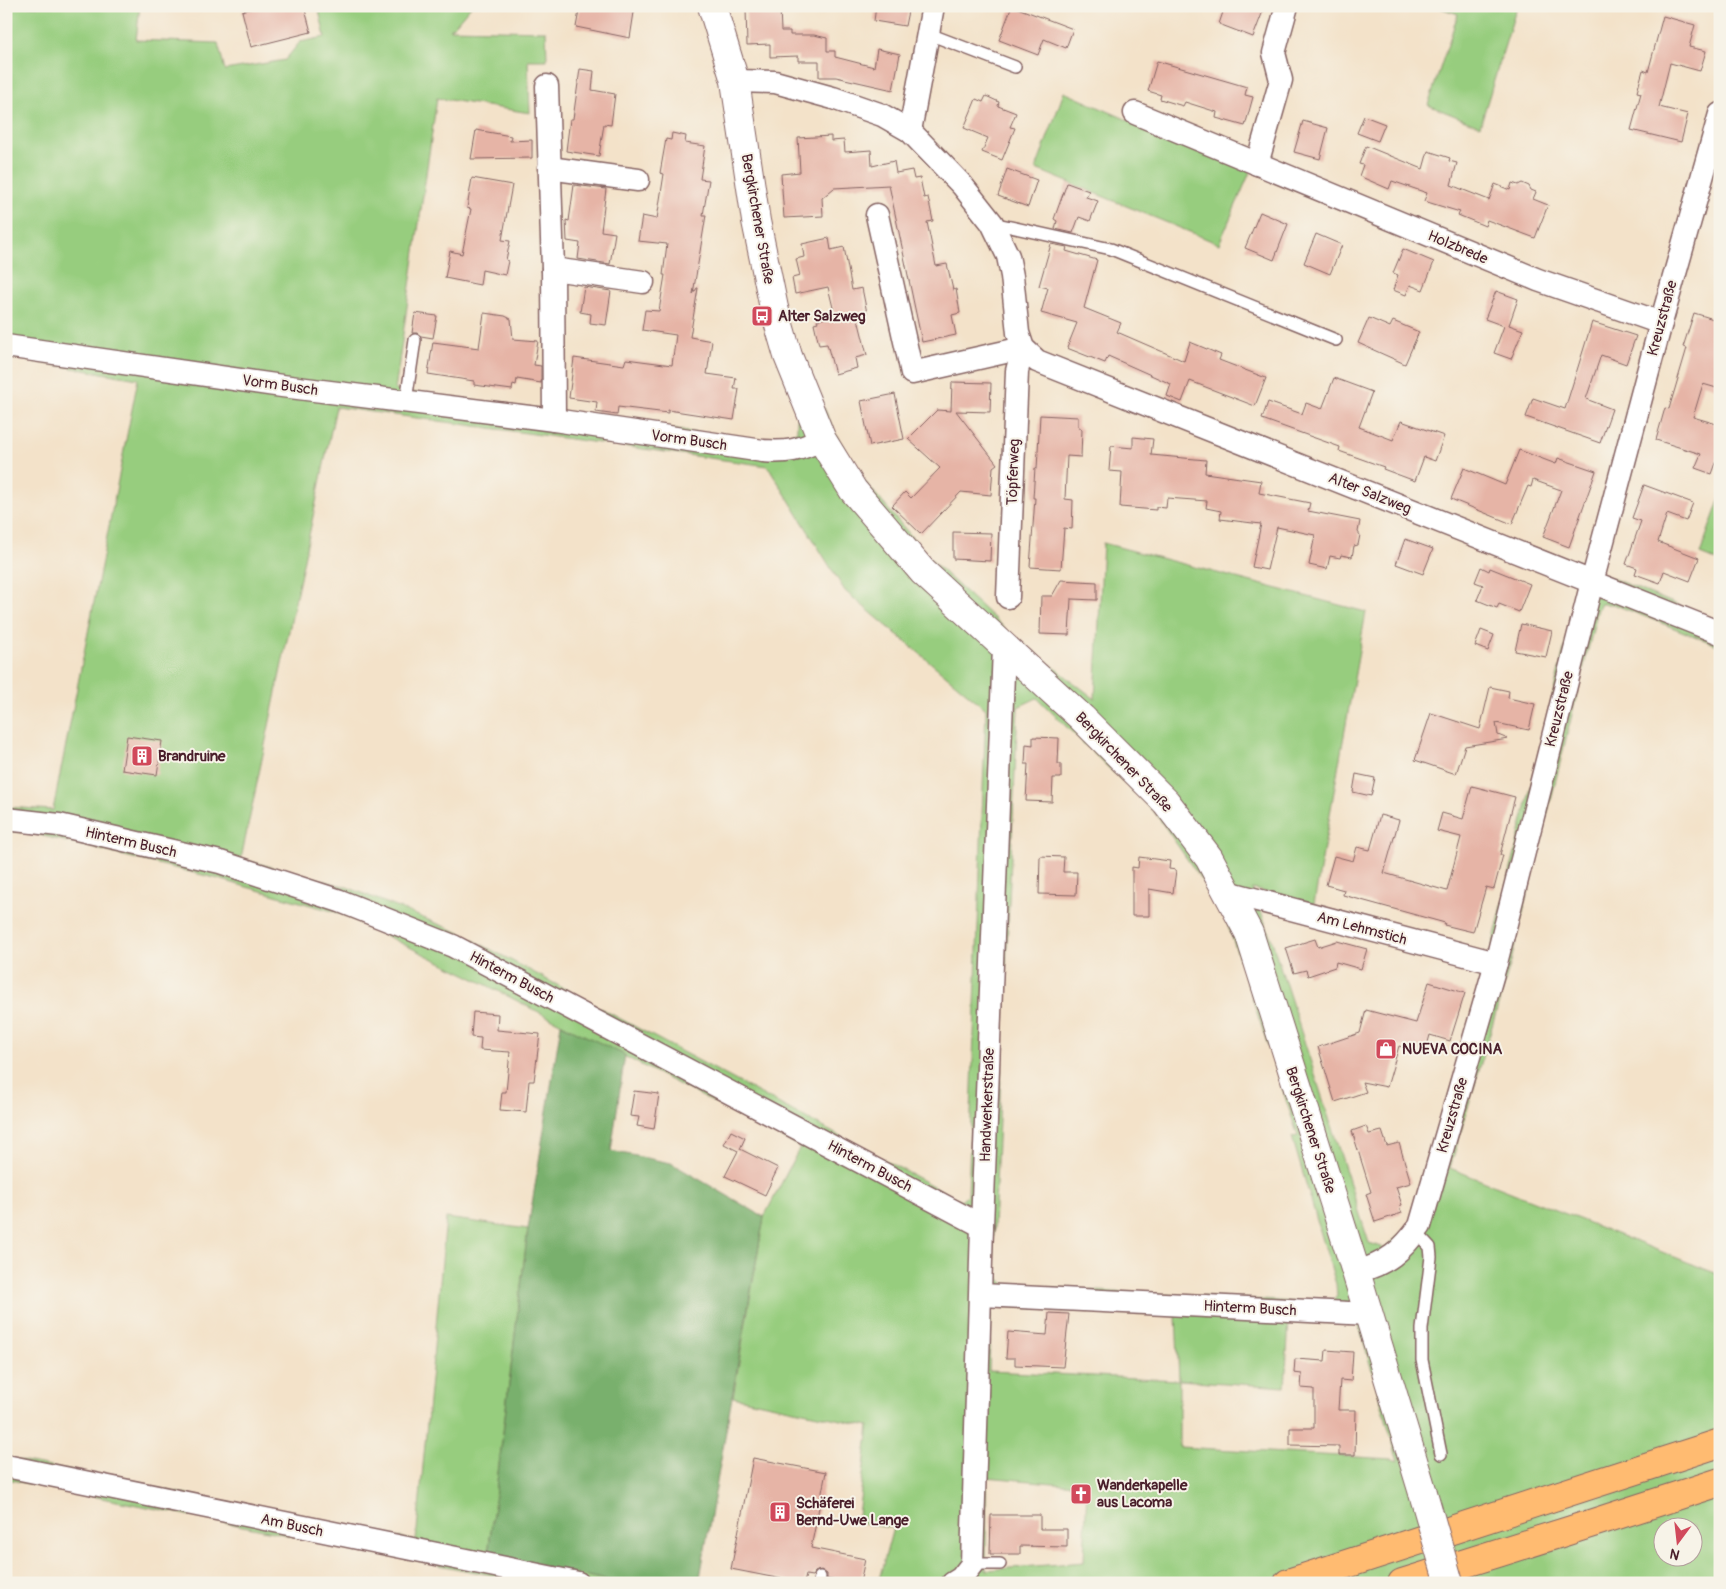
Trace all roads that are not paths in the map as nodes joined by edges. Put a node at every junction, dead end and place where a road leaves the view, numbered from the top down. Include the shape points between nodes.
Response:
1 (712, 6) edge
2 (933, 6) edge
3 (1287, 6) edge
4 (929, 34) junction
5 (1015, 66) dead end
6 (736, 81) junction
7 (547, 86) dead end
8 (1135, 113) dead end
9 (1720, 114) edge
10 (910, 131) junction
11 (1258, 164) junction
12 (549, 168) junction
13 (638, 180) dead end
14 (877, 215) dead end
15 (992, 223) junction
16 (553, 269) junction
17 (643, 282) dead end
18 (1660, 324) junction
19 (415, 340) dead end
20 (1336, 340) dead end
21 (6, 346) edge
22 (1023, 348) junction
23 (406, 401) junction
24 (554, 420) junction
25 (822, 440) junction
26 (1592, 582) junction
27 (1008, 597) dead end
28 (1720, 633) edge
29 (1004, 647) junction
30 (6, 819) edge
31 (1227, 892) junction
32 (1496, 963) junction
33 (982, 1226) junction
34 (1416, 1232) junction
35 (1356, 1272) junction
36 (981, 1295) junction
37 (1369, 1314) junction
38 (1720, 1443) edge
39 (1441, 1454) dead end
40 (6, 1466) edge
41 (1720, 1482) edge
42 (972, 1564) junction
43 (1000, 1564) dead end
44 (578, 1583) edge
45 (952, 1583) edge
46 (1288, 1583) edge
47 (1402, 1583) edge
48 (1448, 1583) edge

1 - 6 street, Bergkirchener Straße
2 - 4 street
3 - 11 street via 1274,53 1281,80
4 - 5 lane
4 - 10 street
6 - 10 street via 775,82 833,98 882,115
6 - 25 street, Bergkirchener Straße via 756,221 774,308 788,356
7 - 12 street
8 - 11 street, Holzbrede
9 - 18 street, Kreuzstraße
10 - 15 street via 962,185
11 - 18 street, Holzbrede via 1538,280
12 - 13 street
12 - 16 street
14 - 22 street via 912,373
15 - 20 lane via 1111,249
15 - 22 street via 1008,256 1018,333
16 - 17 street
16 - 24 street
18 - 26 street, Kreuzstraße
19 - 23 lane
21 - 23 street, Vorm Busch
22 - 26 street, Alter Salzweg via 1038,361
22 - 27 street, Töpferweg via 1018,371
23 - 24 street, Vorm Busch
24 - 25 street, Vorm Busch via 781,453 797,451
25 - 29 street, Bergkirchener Straße via 853,490 923,572
26 - 28 street, Alter Salzweg
26 - 32 street, Kreuzstraße
29 - 31 street, Bergkirchener Straße via 1082,718 1166,802 1209,858
29 - 33 street, Handwerkerstraße
30 - 33 street, Hinterm Busch via 59,825 220,862 340,901 453,946
31 - 32 street, Am Lehmstich
31 - 35 street, Bergkirchener Straße via 1249,933
32 - 34 street, Kreuzstraße
33 - 36 street, Handwerkerstraße
34 - 35 street, Kreuzstraße via 1392,1258
34 - 39 lane via 1430,1247 1422,1360
35 - 37 street, Bergkirchener Straße
36 - 37 street, Hinterm Busch
36 - 42 street, Handwerkerstraße
37 - 48 street, Bergkirchener Straße, bridge
38 - 46 highway
40 - 44 street, Am Busch
41 - 47 highway
42 - 43 lane
42 - 45 street via 961,1578

